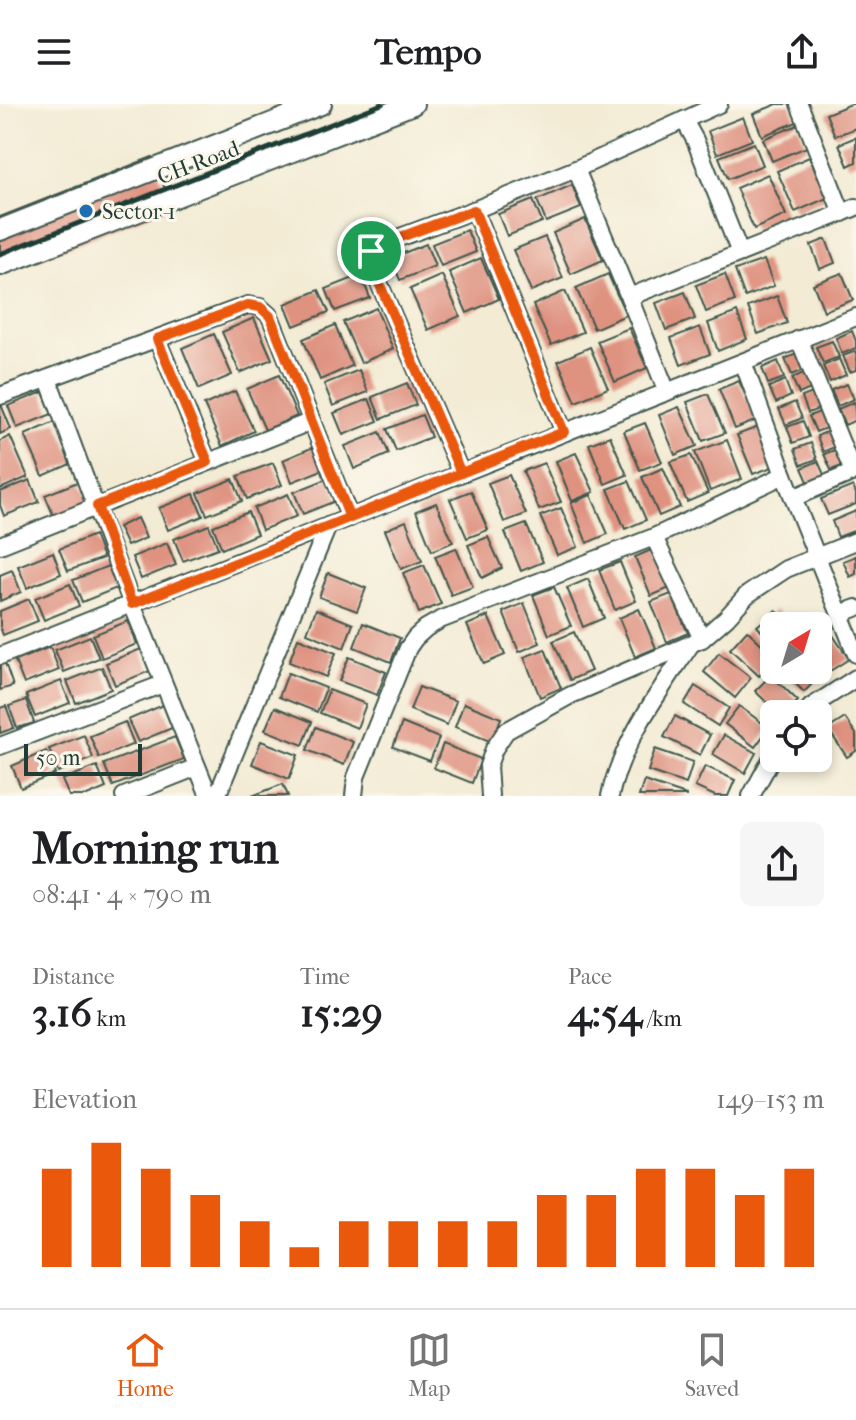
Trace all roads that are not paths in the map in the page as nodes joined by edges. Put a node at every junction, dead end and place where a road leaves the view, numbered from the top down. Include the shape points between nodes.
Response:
1 (321, 104) edge
2 (413, 104) edge
3 (719, 104) edge
4 (799, 104) edge
5 (684, 120) junction
6 (576, 169) junction
7 (474, 210) junction
8 (849, 210) edge
9 (0, 230) edge
10 (740, 253) junction
11 (0, 265) edge
12 (629, 297) junction
13 (854, 323) edge
14 (157, 339) junction
15 (799, 339) junction
16 (743, 362) junction
17 (48, 379) junction
18 (667, 392) junction
19 (0, 396) edge
20 (312, 421) junction
21 (564, 432) junction
22 (208, 462) junction
23 (855, 472) edge
24 (461, 473) junction
25 (784, 475) junction
26 (793, 498) junction
27 (97, 506) junction
28 (350, 518) junction
29 (328, 526) junction
30 (654, 537) junction
31 (856, 541) edge
32 (0, 545) edge
33 (817, 557) junction
34 (132, 604) junction
35 (848, 611) edge
36 (696, 642) junction
37 (856, 654) edge
38 (0, 656) edge
39 (856, 678) edge
40 (163, 684) junction
41 (822, 700) edge
42 (0, 746) edge
43 (197, 767) junction
44 (764, 772) edge
45 (124, 796) edge
46 (209, 796) edge
47 (217, 796) edge
48 (354, 796) edge
49 (490, 796) edge
50 (610, 796) edge
51 (751, 796) edge

1 - 9 street, CH Road
2 - 11 street, CH Road
3 - 5 street
4 - 8 street
5 - 6 street
5 - 10 street
6 - 7 street
6 - 12 street
7 - 21 street
7 - 24 street via 379,245 371,251 370,262
8 - 10 street
10 - 12 street
12 - 18 street
13 - 15 street
14 - 17 street
14 - 20 street via 248,305 260,307 270,316
14 - 22 street
15 - 16 street
15 - 23 street
16 - 18 street
16 - 25 street
17 - 19 street
17 - 27 street
18 - 21 street
20 - 22 street
20 - 28 street
21 - 24 street
22 - 27 street
23 - 26 street
24 - 28 street
25 - 26 street
25 - 30 street
26 - 33 street
27 - 32 street
27 - 34 street
28 - 29 street
29 - 34 street
29 - 47 street
30 - 36 street
30 - 48 street via 426,628 404,657 356,777
31 - 33 street
33 - 35 street
33 - 36 street via 786,569 747,595
34 - 38 street
34 - 40 street
35 - 37 street
36 - 49 street via 571,695 506,731 488,766
36 - 50 street via 641,720
39 - 41 street
40 - 42 street
40 - 43 street
43 - 45 street
43 - 46 street
44 - 51 street

